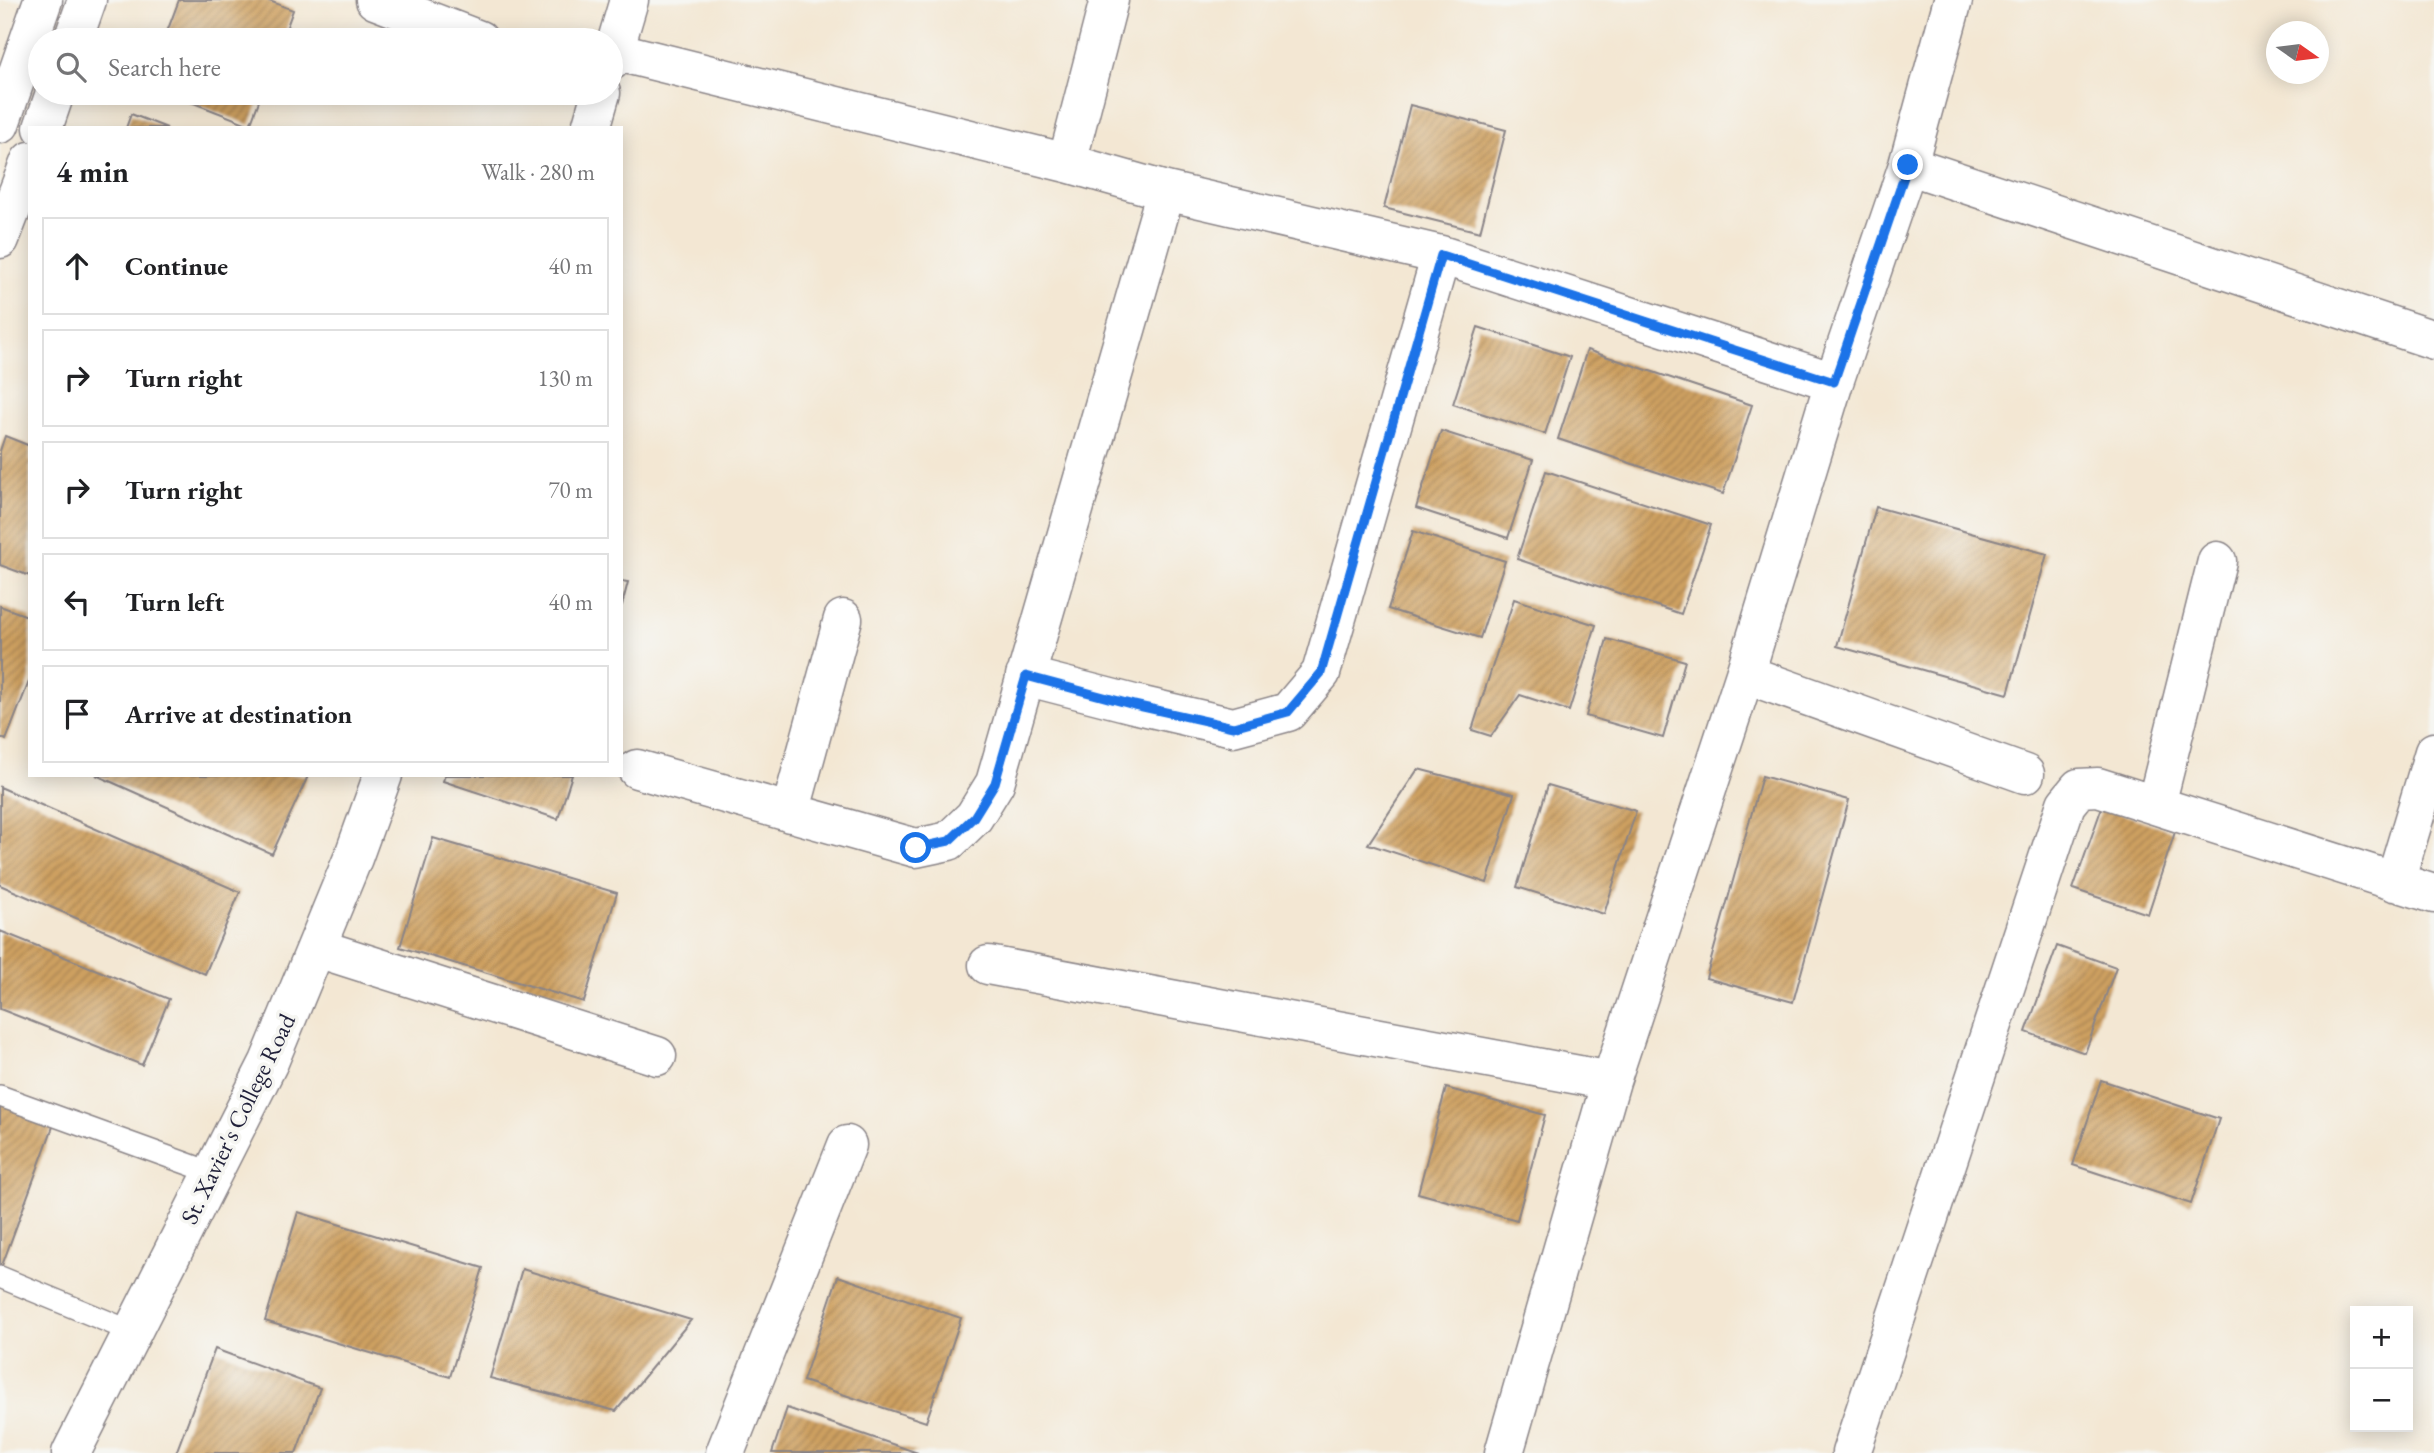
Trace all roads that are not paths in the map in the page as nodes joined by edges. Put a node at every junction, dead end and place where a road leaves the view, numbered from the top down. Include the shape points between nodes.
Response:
1 (43, 0) edge
2 (87, 0) edge
3 (375, 0) edge
4 (629, 0) edge
5 (1109, 0) edge
6 (1953, 0) edge
7 (33, 28) edge
8 (77, 28) edge
9 (448, 28) edge
10 (620, 28) edge
11 (28, 43) edge
12 (623, 59) edge
13 (51, 105) edge
14 (598, 105) edge
15 (0, 124) edge
16 (44, 126) edge
17 (592, 126) edge
18 (1067, 163) junction
19 (1908, 165) junction
20 (28, 167) edge
21 (1166, 191) junction
22 (0, 239) edge
23 (1441, 255) junction
24 (2434, 340) edge
25 (1834, 382) junction
26 (2217, 561) dead end
27 (843, 619) dead end
28 (1745, 674) junction
29 (1026, 676) junction
30 (2434, 752) edge
31 (637, 769) dead end
32 (2025, 774) dead end
33 (382, 777) edge
34 (2156, 805) junction
35 (790, 813) junction
36 (2395, 882) junction
37 (2434, 894) edge
38 (317, 948) junction
39 (988, 965) dead end
40 (657, 1056) dead end
41 (1611, 1081) junction
42 (0, 1096) edge
43 (847, 1145) dead end
44 (213, 1173) junction
45 (0, 1277) edge
46 (133, 1332) junction
47 (71, 1453) edge
48 (725, 1453) edge
49 (1504, 1453) edge
50 (1851, 1453) edge

1 - 7 street
2 - 8 street
3 - 9 street
4 - 10 street
5 - 18 street
6 - 19 street
11 - 15 street
12 - 18 street
13 - 16 street
14 - 17 street
18 - 21 street
19 - 24 street
19 - 25 street
20 - 22 street
21 - 23 street
21 - 29 street
23 - 25 street
23 - 29 street via 1321,673 1288,712 1233,727
25 - 28 street
26 - 34 street
27 - 35 street
28 - 32 street
28 - 41 street
29 - 35 street via 995,783 974,817 949,841 916,848
30 - 36 street
31 - 35 street
33 - 38 street, St. Xavier's College Road
34 - 36 street
34 - 50 street via 2098,787 2080,788 2066,804
36 - 37 street
38 - 40 street
38 - 44 street, St. Xavier's College Road via 269,1062
39 - 41 street
41 - 49 street
42 - 44 lane
43 - 48 street
44 - 46 street, St. Xavier's College Road
45 - 46 lane
46 - 47 street, St. Xavier's College Road

